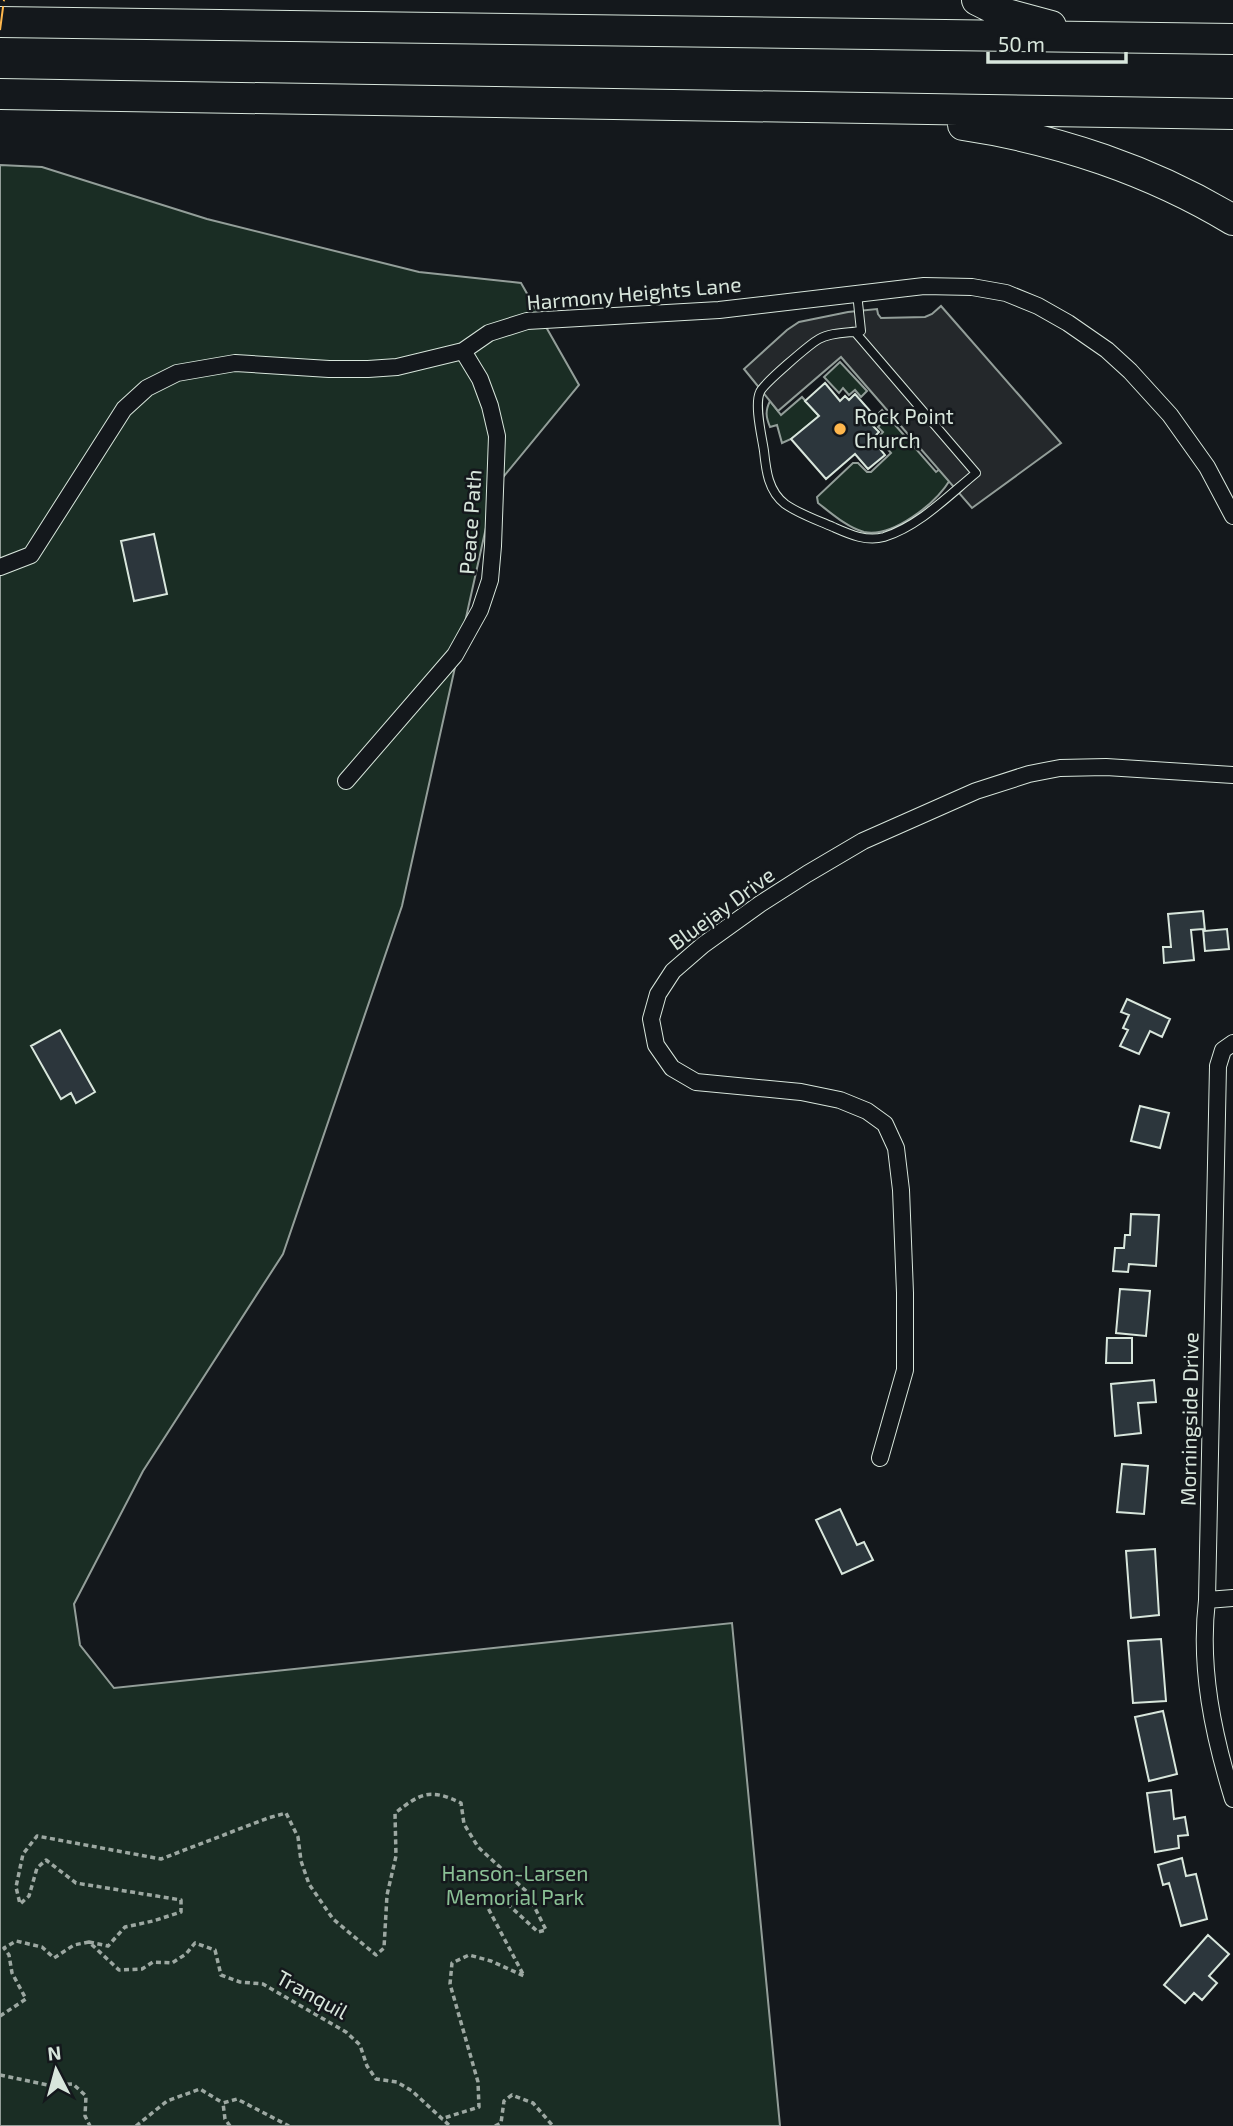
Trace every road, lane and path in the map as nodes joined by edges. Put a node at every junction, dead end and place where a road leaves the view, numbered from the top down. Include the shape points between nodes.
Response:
1 (977, 0) edge
2 (0, 23) edge
3 (1233, 38) edge
4 (0, 94) edge
5 (832, 108) junction
6 (1233, 114) edge
7 (1233, 220) edge
8 (857, 293) junction
9 (855, 332) junction
10 (463, 351) junction
11 (1233, 516) edge
12 (0, 568) edge
13 (1233, 775) edge
14 (346, 781) dead end
15 (1233, 1043) edge
16 (880, 1458) dead end
17 (1233, 1598) edge
18 (1207, 1600) junction
19 (1233, 1799) edge
20 (89, 1942) junction
21 (0, 2016) edge
22 (0, 2075) edge
23 (223, 2103) junction
24 (441, 2119) junction
25 (90, 2126) edge
26 (136, 2126) edge
27 (230, 2126) edge
28 (289, 2126) edge
29 (450, 2126) edge
30 (495, 2126) edge
31 (553, 2126) edge

1 - 3 highway via 1003,13 1050,26
2 - 3 highway
4 - 5 highway
5 - 6 highway
5 - 7 highway via 843,114 989,129 1061,146 1164,185
8 - 9 lane via 861,331
8 - 10 street, Harmony Heights Lane via 719,310 527,321 489,333
8 - 11 street, Harmony Heights Lane via 972,287 1006,293 1068,323 1107,350 1170,415 1207,467
9 - 9 lane via 819,339 760,392 759,406 766,472 783,503 870,539 914,522 975,473
10 - 12 street, Harmony Heights Lane via 368,369 235,363 177,373 147,388 124,409 31,555
10 - 14 street, Peace Path via 480,379 497,436 490,580 480,610 455,655
13 - 16 street, Bluejay Drive via 1060,768 976,791 863,841 760,904 673,971 658,994 650,1019 656,1045 672,1068 696,1082 840,1100 884,1124 895,1148 901,1190 905,1370
15 - 18 street, Morningside Drive via 1223,1050 1218,1066
17 - 18 street
18 - 19 street, Morningside Drive via 1203,1630 1206,1680 1218,1751
20 - 21 path via 74,1945 54,1958 42,1947 16,1941 4,1948 26,1999
20 - 24 path, Tranquil via 119,1970 172,1963 195,1943 215,1951 221,1975 240,1983 263,1984 346,2032 360,2045 376,2079 397,2082 412,2091
20 - 24 path via 108,1946 125,1927 181,1912 181,1900 76,1883 46,1860 37,1868 29,1896 20,1904 16,1887 23,1854 37,1836 161,1859 286,1813 298,1837 309,1884 333,1919 376,1955 384,1948 387,1895 396,1856 395,1814 415,1798 441,1793 461,1803 464,1825 478,1847 527,1892 546,1930 538,1932 499,1896 488,1908 524,1976 468,1955 452,1963 450,1984 478,2082 479,2107
22 - 25 path via 48,2085 73,2084 86,2096 85,2116
23 - 26 path via 200,2089 167,2101
23 - 27 path
23 - 28 path via 237,2099
24 - 29 path, Tranquil
30 - 31 path via 501,2123 504,2101 512,2095 533,2104

